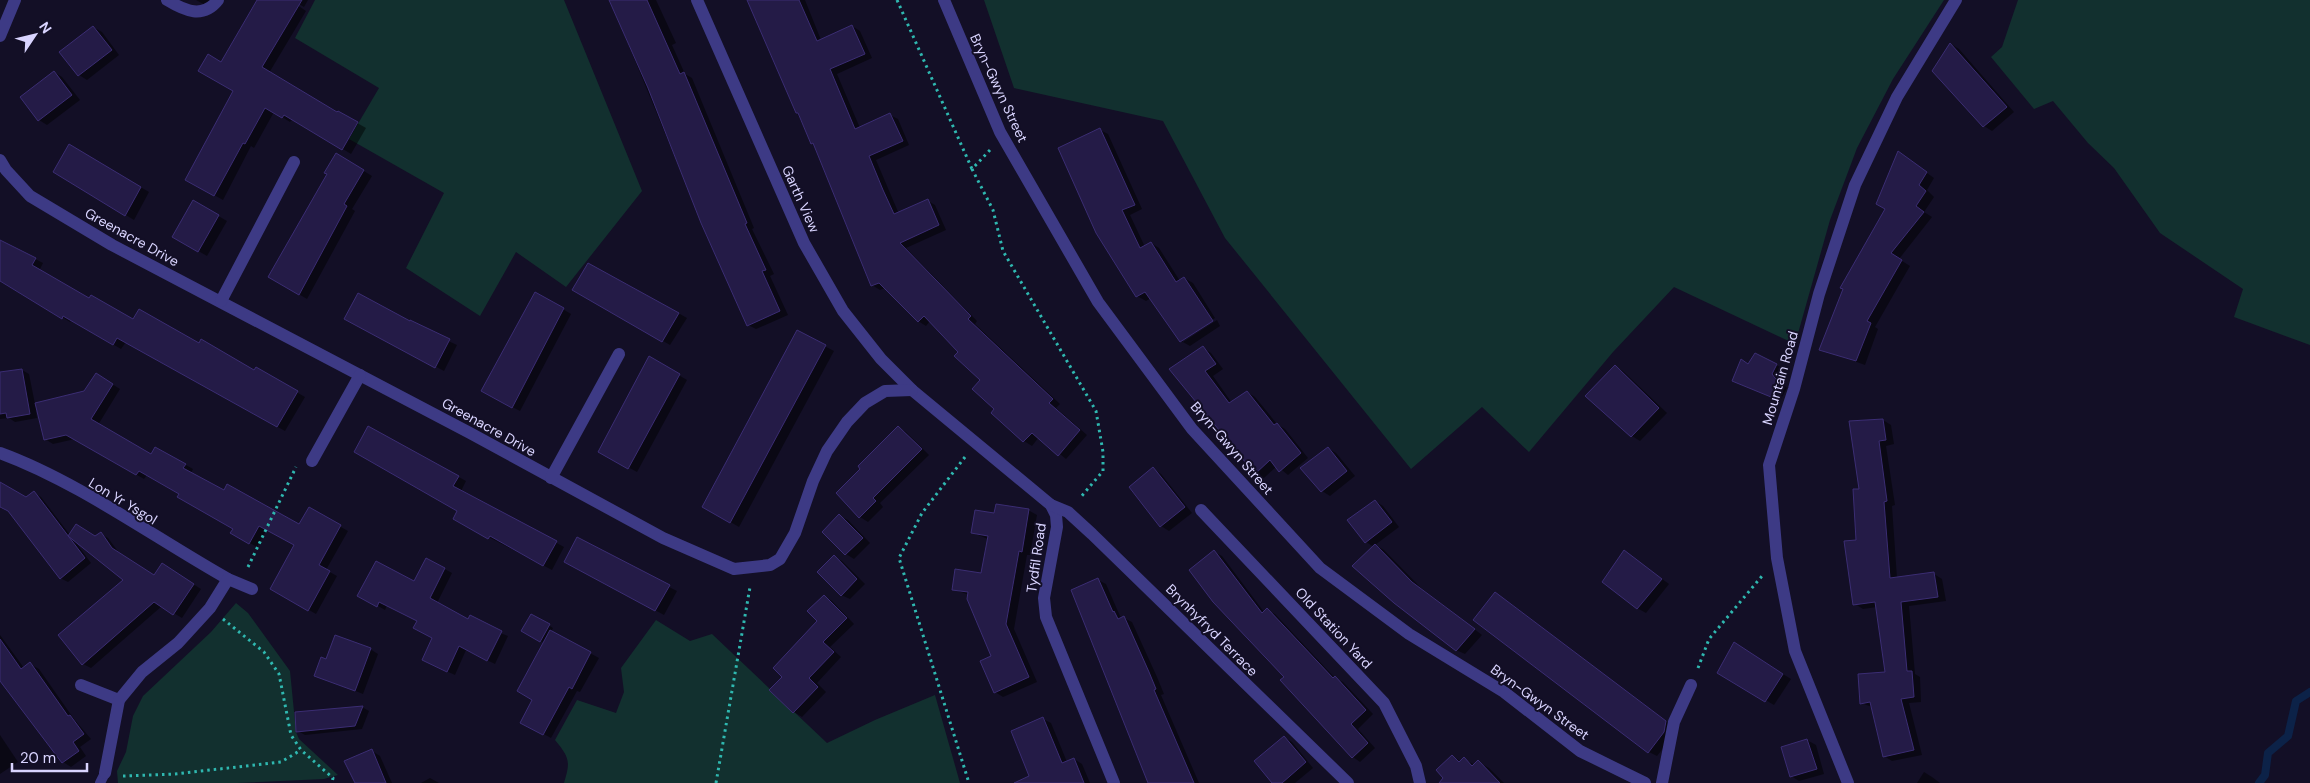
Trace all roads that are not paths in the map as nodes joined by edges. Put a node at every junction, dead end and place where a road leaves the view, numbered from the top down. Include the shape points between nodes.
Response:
1 (15, 0) edge
2 (167, 0) edge
3 (218, 0) edge
4 (697, 0) edge
5 (944, 0) edge
6 (1956, 0) edge
7 (0, 36) edge
8 (0, 160) edge
9 (294, 162) dead end
10 (222, 301) junction
11 (619, 354) dead end
12 (360, 375) junction
13 (912, 390) junction
14 (0, 453) edge
15 (312, 460) road end
16 (551, 478) junction
17 (1051, 505) junction
18 (1201, 510) dead end
19 (233, 581) junction
20 (252, 589) dead end
21 (1691, 685) road end
22 (80, 686) dead end
23 (119, 700) junction
24 (103, 778) edge
25 (1114, 783) edge
26 (1348, 783) edge
27 (1420, 783) edge
28 (1645, 783) edge
29 (1662, 783) edge
30 (1848, 783) edge

1 - 7 street
2 - 3 street via 196,13 206,11
4 - 13 street, Garth View via 804,244 843,311 881,359
5 - 28 street, Bryn-Gwyn Street via 1003,137 1098,302 1192,429 1320,568 1409,634 1504,692 1580,751
6 - 30 street, Mountain Road via 1896,97 1855,185 1769,464 1777,558 1795,651
8 - 10 street, Greenacre Drive via 30,196 112,245
9 - 10 street
10 - 12 street, Greenacre Drive
11 - 16 street
12 - 15 street
12 - 16 street, Greenacre Drive
13 - 16 street, Greenacre Drive via 884,391 865,403 847,422 812,481 795,533 780,559 770,565 734,569 681,546
13 - 17 street, Tydfil Road
14 - 19 street, Lon Yr Ysgol via 86,495
17 - 25 street, Tydfil Road via 1057,527 1044,598 1046,617
17 - 26 street, Brynhyfryd Terrace via 1068,512
18 - 27 street, Old Station Yard via 1384,703 1416,766
19 - 20 street, Lon Yr Ysgol
19 - 23 street via 178,643 142,672
21 - 29 street via 1674,722
22 - 23 street
23 - 24 street via 110,759

